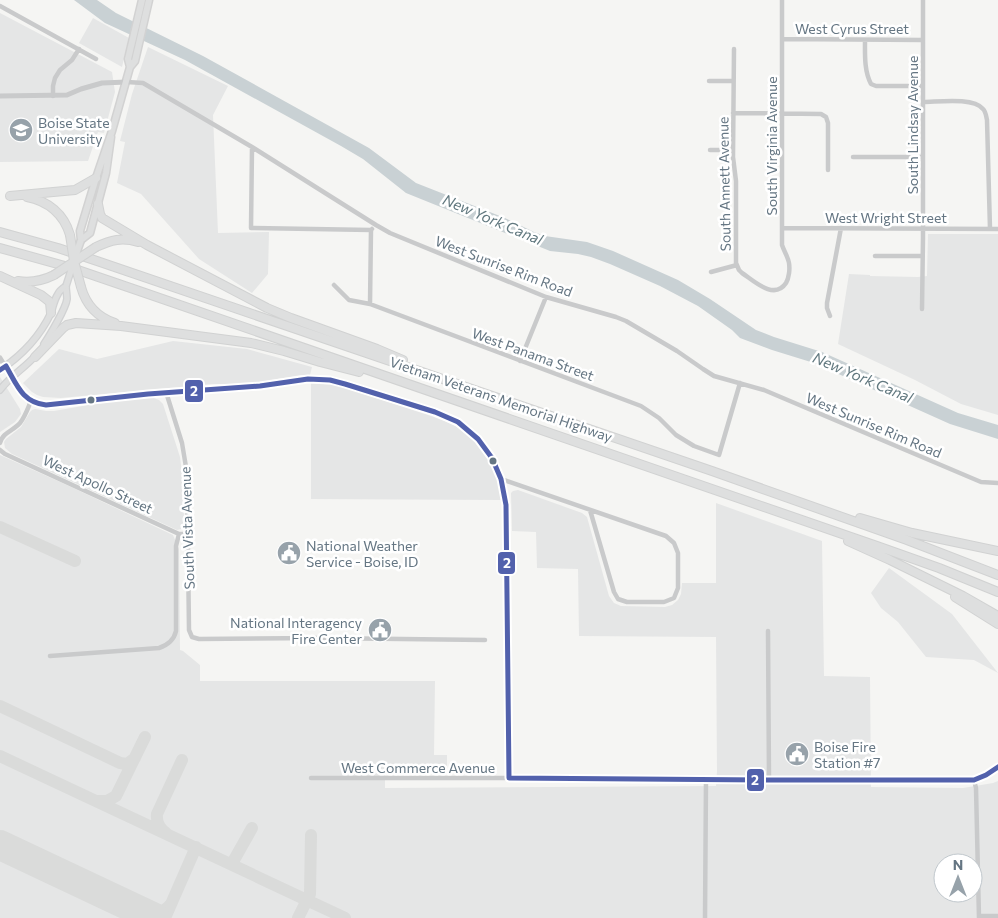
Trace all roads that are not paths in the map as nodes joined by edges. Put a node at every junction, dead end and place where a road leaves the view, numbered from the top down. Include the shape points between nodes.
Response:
1 (142, 0) edge
2 (149, 0) edge
3 (782, 0) edge
4 (923, 0) edge
5 (0, 6) edge
6 (782, 39) junction
7 (865, 40) junction
8 (922, 40) junction
9 (79, 49) junction
10 (734, 49) dead end
11 (96, 59) dead end
12 (130, 68) junction
13 (710, 81) dead end
14 (733, 81) junction
15 (127, 82) junction
16 (923, 86) junction
17 (0, 96) edge
18 (53, 96) junction
19 (923, 102) junction
20 (733, 113) junction
21 (782, 114) junction
22 (110, 137) junction
23 (252, 147) junction
24 (710, 150) dead end
25 (733, 150) junction
26 (852, 157) dead end
27 (923, 157) junction
28 (828, 170) dead end
29 (96, 178) junction
30 (0, 196) edge
31 (10, 196) junction
32 (98, 204) junction
33 (376, 225) junction
34 (782, 228) junction
35 (841, 228) junction
36 (923, 229) junction
37 (990, 229) junction
38 (998, 229) edge
39 (371, 230) junction
40 (0, 232) edge
41 (81, 240) junction
42 (147, 244) junction
43 (0, 248) edge
44 (875, 256) dead end
45 (922, 256) junction
46 (74, 261) junction
47 (737, 265) junction
48 (711, 272) dead end
49 (0, 276) edge
50 (11, 280) junction
51 (334, 284) dead end
52 (66, 286) junction
53 (780, 288) joint
54 (546, 297) junction
55 (370, 304) junction
56 (922, 309) dead end
57 (51, 313) junction
58 (830, 316) dead end
59 (121, 326) junction
60 (35, 357) junction
61 (0, 358) edge
62 (520, 360) junction
63 (6, 366) junction
64 (0, 370) edge
65 (12, 376) junction
66 (455, 383) junction
67 (740, 383) junction
68 (410, 385) junction
69 (0, 390) edge
70 (166, 392) junction
71 (31, 401) junction
72 (0, 443) edge
73 (0, 450) edge
74 (712, 472) junction
75 (501, 479) junction
76 (998, 483) edge
77 (755, 504) junction
78 (590, 510) junction
79 (179, 534) junction
80 (188, 534) junction
81 (998, 551) edge
82 (998, 575) edge
83 (924, 577) junction
84 (998, 592) edge
85 (998, 616) edge
86 (998, 624) edge
87 (768, 631) dead end
88 (485, 640) dead end
89 (50, 656) dead end
90 (998, 767) edge
91 (311, 778) dead end
92 (509, 778) junction
93 (706, 779) junction
94 (769, 780) junction
95 (974, 780) junction
96 (998, 916) edge
97 (979, 917) edge
98 (704, 918) edge

1 - 12 main road via 128,59
2 - 12 main road via 135,61
3 - 6 street, South Virginia Avenue
4 - 8 street, South Lindsay Avenue
5 - 9 street
6 - 7 street, West Cyrus Street
6 - 21 street, South Virginia Avenue
7 - 8 street, West Cyrus Street
7 - 16 street via 865,59 871,84
8 - 16 street, South Lindsay Avenue
9 - 11 street
9 - 18 street via 55,78
10 - 14 street, South Annett Avenue
12 - 15 main road
13 - 14 street
14 - 20 street, South Annett Avenue
15 - 18 street via 102,83 67,95
15 - 22 main road
15 - 23 street, West Sunrise Rim Road via 144,83
16 - 19 street, South Lindsay Avenue
17 - 18 street
19 - 27 street, South Lindsay Avenue
19 - 37 street via 968,101 982,107 987,120
20 - 21 street
20 - 25 street, South Annett Avenue
21 - 28 street via 821,114 826,117
21 - 34 street, South Virginia Avenue
22 - 29 main road
22 - 32 main road
23 - 33 street, West Sunrise Rim Road
23 - 39 street via 251,228
24 - 25 street
25 - 47 street, South Annett Avenue
26 - 27 street
27 - 36 street, South Lindsay Avenue
29 - 31 highway via 68,191
29 - 41 main road via 80,231
30 - 31 highway
31 - 46 highway, bridge via 29,197 48,204 63,218
32 - 41 main road via 90,233
32 - 42 highway via 102,218
33 - 39 street
33 - 54 street, West Sunrise Rim Road
34 - 35 street, West Wright Street
34 - 53 street, South Virginia Avenue via 782,245 790,267 786,282
35 - 36 street, West Wright Street
35 - 58 street via 827,303
36 - 37 street, West Wright Street
36 - 45 street, South Lindsay Avenue
37 - 38 street, West Wright Street
39 - 55 street
40 - 66 highway, Vietnam Veterans Memorial Highway via 106,263
41 - 46 main road, bridge
42 - 46 highway, bridge via 124,239 109,241
42 - 66 highway via 278,313 377,349
43 - 68 highway, Vietnam Veterans Memorial Highway via 91,274
44 - 45 street
45 - 56 street, South Lindsay Avenue
46 - 50 highway, bridge via 54,275 37,281
46 - 52 main road, bridge
46 - 59 highway, bridge via 85,298 94,311
47 - 48 street
47 - 53 street, South Annett Avenue via 764,288
49 - 50 highway
50 - 57 highway via 50,302
51 - 55 street, West Panama Street via 349,300
52 - 57 main road via 58,294
52 - 60 main road via 65,304
54 - 62 street
54 - 67 street, West Sunrise Rim Road via 626,321 714,376
55 - 62 street, West Panama Street
57 - 63 main road via 26,348
59 - 60 highway via 67,325
59 - 68 highway via 268,346
60 - 65 main road
61 - 63 street
62 - 67 street, West Panama Street via 641,406 688,443 719,455
63 - 64 main road
63 - 65 street
65 - 69 main road
65 - 71 street via 16,386
66 - 74 highway, Vietnam Veterans Memorial Highway
67 - 76 street, West Sunrise Rim Road via 764,390 981,482
68 - 77 highway, Vietnam Veterans Memorial Highway
70 - 71 street via 53,405
70 - 75 street via 260,386 308,379 330,380 458,422 486,448
70 - 80 street, South Vista Avenue via 184,452
71 - 72 street via 22,420 2,436
73 - 79 street, West Apollo Street
74 - 81 highway via 868,521
74 - 82 highway, Vietnam Veterans Memorial Highway via 915,542
75 - 78 street
75 - 92 street via 506,505
77 - 83 highway via 862,547
77 - 84 highway, Vietnam Veterans Memorial Highway
78 - 78 street via 618,599 664,602 674,598 678,588 678,553 674,543 666,536
79 - 80 street, West Apollo Street
79 - 89 street via 176,546 176,630 172,641 160,648
80 - 88 street, South Vista Avenue via 189,630 192,637
83 - 85 highway
83 - 86 highway
87 - 94 street
90 - 95 street
91 - 92 street, West Commerce Avenue
92 - 93 street, West Commerce Avenue
93 - 94 street, West Commerce Avenue
93 - 98 street
94 - 95 street, West Commerce Avenue
95 - 97 street
96 - 97 street

